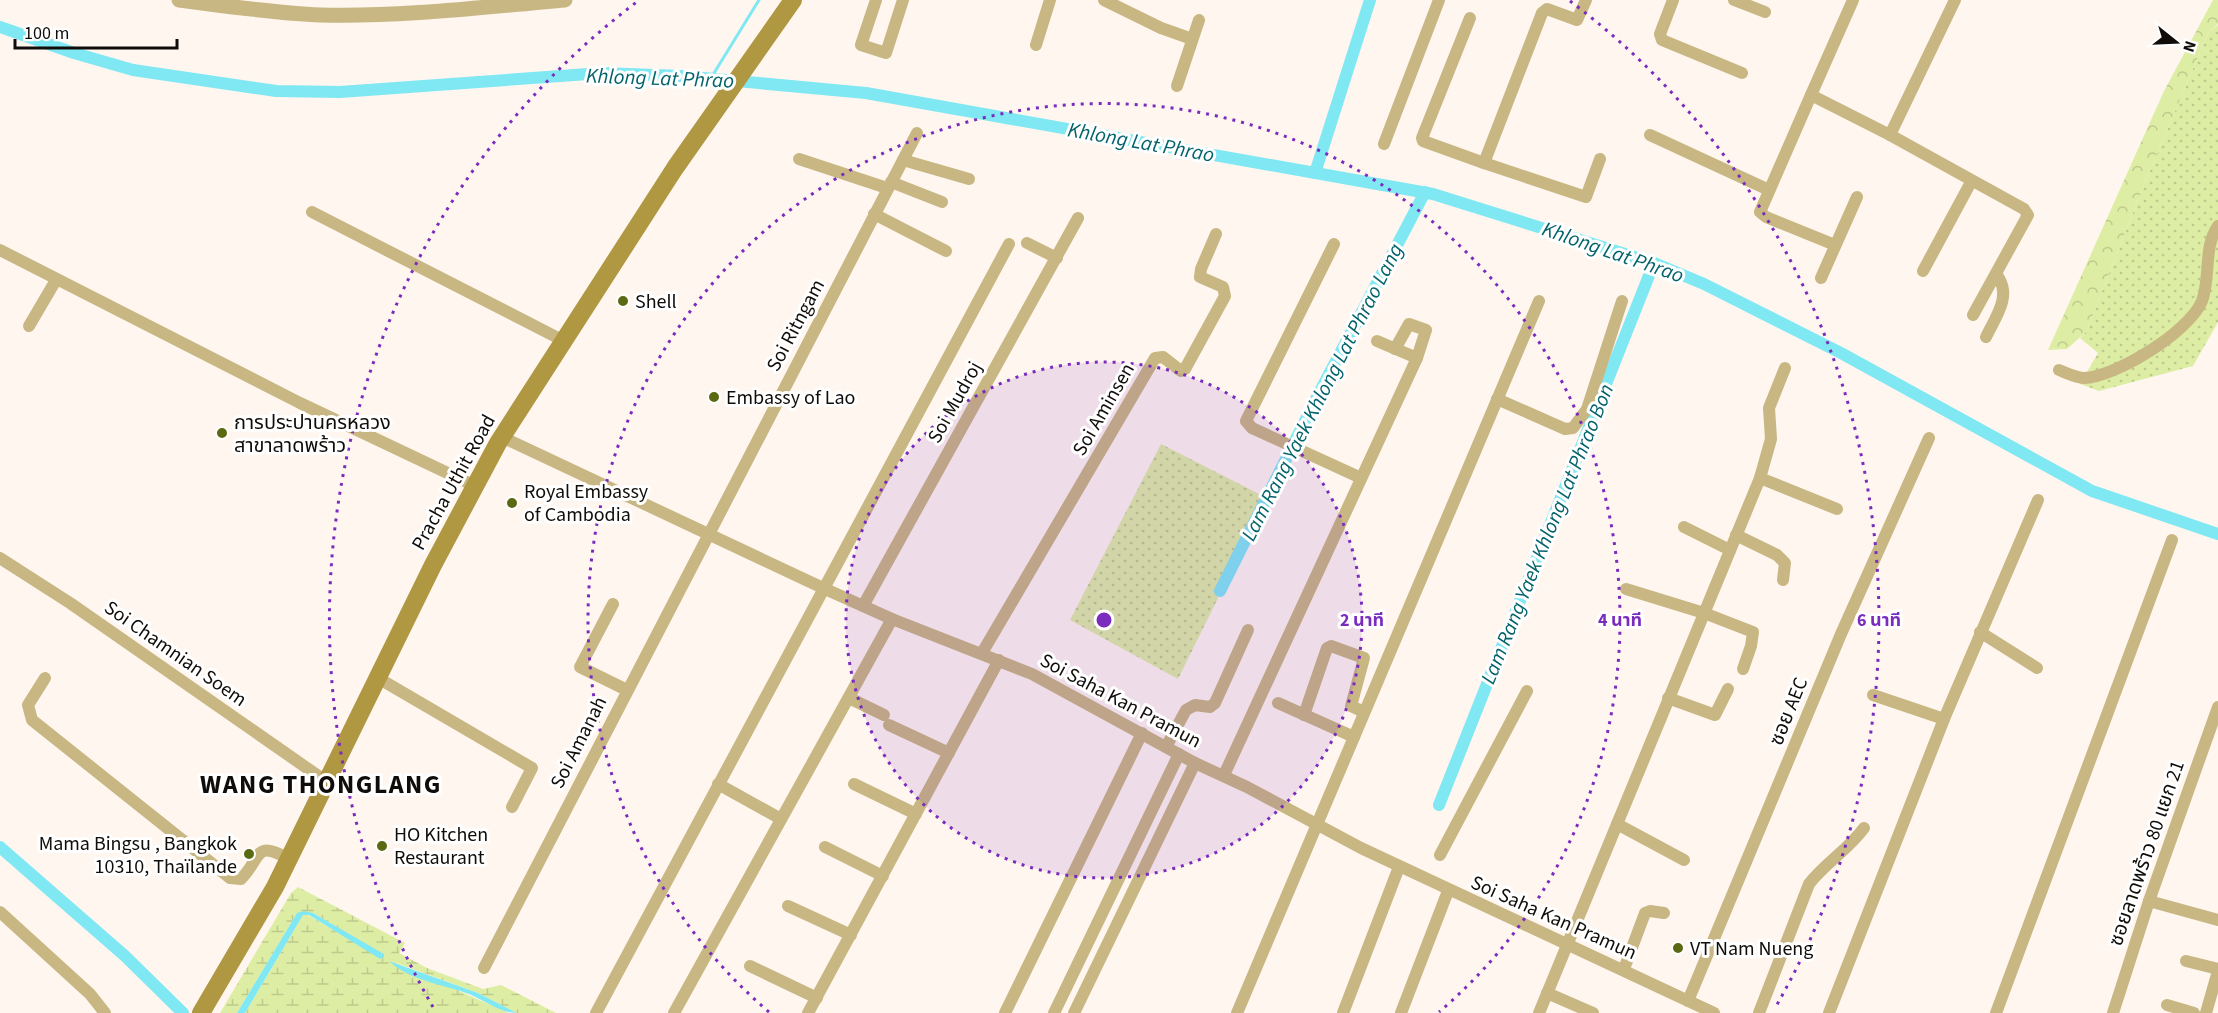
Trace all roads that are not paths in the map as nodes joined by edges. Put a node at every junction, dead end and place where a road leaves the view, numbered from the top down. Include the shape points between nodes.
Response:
1 (179, 0) edge
2 (565, 0) edge
3 (876, 0) edge
4 (903, 0) edge
5 (1050, 0) edge
6 (1104, 0) edge
7 (1439, 0) edge
8 (1586, 0) edge
9 (1672, 0) edge
10 (1734, 0) edge
11 (1853, 0) edge
12 (1955, 0) edge
13 (790, 5) edge
14 (1764, 12) dead end
15 (1470, 18) dead end
16 (1199, 20) dead end
17 (1192, 39) junction
18 (1036, 45) dead end
19 (1742, 74) dead end
20 (1177, 86) dead end
21 (1811, 95) junction
22 (917, 133) dead end
23 (1650, 135) dead end
24 (1890, 135) junction
25 (1384, 144) dead end
26 (799, 159) dead end
27 (1600, 159) dead end
28 (903, 160) junction
29 (1485, 163) junction
30 (969, 179) dead end
31 (1971, 182) junction
32 (889, 185) junction
33 (1769, 190) junction
34 (1857, 197) dead end
35 (942, 202) dead end
36 (312, 212) dead end
37 (874, 214) junction
38 (1078, 218) dead end
39 (2218, 226) edge
40 (1216, 234) dead end
41 (1027, 243) dead end
42 (1009, 244) dead end
43 (1334, 244) dead end
44 (1835, 245) junction
45 (0, 250) edge
46 (946, 251) dead end
47 (1058, 258) junction
48 (1923, 271) dead end
49 (1996, 274) junction
50 (1821, 278) dead end
51 (56, 280) junction
52 (1539, 301) dead end
53 (1622, 301) dead end
54 (1973, 315) dead end
55 (29, 326) dead end
56 (1986, 338) dead end
57 (564, 341) junction
58 (1377, 341) dead end
59 (1395, 349) junction
60 (1417, 358) junction
61 (1785, 368) dead end
62 (2059, 370) dead end
63 (1497, 399) junction
64 (502, 437) junction
65 (1929, 438) dead end
66 (1361, 478) junction
67 (1760, 478) junction
68 (475, 486) junction
69 (2038, 500) dead end
70 (1837, 509) dead end
71 (1684, 527) dead end
72 (707, 535) junction
73 (1736, 535) junction
74 (2172, 540) dead end
75 (1730, 549) junction
76 (0, 558) edge
77 (1783, 580) dead end
78 (823, 588) junction
79 (1626, 589) dead end
80 (613, 604) dead end
81 (863, 606) junction
82 (1704, 613) junction
83 (892, 619) junction
84 (1248, 630) dead end
85 (1980, 632) junction
86 (982, 653) junction
87 (999, 660) junction
88 (2037, 668) dead end
89 (1743, 669) dead end
90 (45, 678) dead end
91 (378, 678) junction
92 (1728, 688) dead end
93 (627, 690) junction
94 (1527, 691) dead end
95 (1873, 695) dead end
96 (849, 698) junction
97 (1668, 698) junction
98 (1278, 703) dead end
99 (2218, 707) edge
100 (1364, 712) junction
101 (1304, 715) junction
102 (1944, 719) junction
103 (1142, 733) junction
104 (1354, 737) junction
105 (1166, 747) junction
106 (949, 753) junction
107 (1179, 754) junction
108 (1195, 763) junction
109 (1224, 775) junction
110 (327, 782) junction
111 (718, 784) junction
112 (854, 784) dead end
113 (512, 807) dead end
114 (1151, 812) junction
115 (916, 814) junction
116 (781, 819) junction
117 (1167, 819) junction
118 (1317, 823) junction
119 (1617, 824) junction
120 (1864, 828) dead end
121 (825, 847) dead end
122 (1440, 855) dead end
123 (289, 860) junction
124 (1684, 861) dead end
125 (1399, 867) junction
126 (883, 876) junction
127 (1448, 891) junction
128 (1112, 893) junction
129 (1128, 900) junction
130 (2149, 901) junction
131 (788, 906) dead end
132 (0, 912) edge
133 (1664, 913) dead end
134 (2218, 920) edge
135 (851, 935) junction
136 (1568, 944) junction
137 (2186, 961) dead end
138 (750, 966) dead end
139 (484, 968) dead end
140 (1624, 969) junction
141 (2218, 970) edge
142 (1547, 993) junction
143 (817, 998) junction
144 (1688, 1001) junction
145 (2167, 1005) dead end
146 (105, 1013) edge
147 (201, 1013) edge
148 (596, 1013) edge
149 (674, 1013) edge
150 (808, 1013) edge
151 (1005, 1013) edge
152 (1054, 1013) edge
153 (1074, 1013) edge
154 (1237, 1013) edge
155 (1343, 1013) edge
156 (1401, 1013) edge
157 (1539, 1013) edge
158 (1593, 1013) edge
159 (1714, 1013) edge
160 (1759, 1013) edge
161 (1829, 1013) edge
162 (1996, 1013) edge
163 (2113, 1013) edge
164 (2194, 1013) edge
165 (2206, 1013) edge

1 - 2 street via 322,15
3 - 4 street via 861,45 886,52
5 - 18 street
6 - 17 street
7 - 25 street
8 - 29 street via 1577,20 1547,9 1542,13
9 - 19 street via 1660,33 1662,40
10 - 14 street
11 - 21 street
12 - 24 street
13 - 57 main road, Pracha Uthit Road via 686,151
15 - 29 street via 1422,138
16 - 17 street
17 - 20 street
21 - 24 street
21 - 33 street
22 - 28 street, Soi Ritngam
23 - 33 street
24 - 31 street
26 - 32 street
27 - 29 street via 1586,197
28 - 30 street
28 - 32 street, Soi Ritngam
31 - 48 street
31 - 49 street via 2028,215
32 - 35 street
32 - 37 street, Soi Ritngam
33 - 44 street via 1761,208 1763,216
34 - 44 street
36 - 57 street
37 - 46 street
37 - 72 street, Soi Ritngam
38 - 47 street, Soi Mudroj
39 - 62 street via 2210,244 2202,301 2183,327 2156,348 2091,377 2075,377
40 - 86 street, Soi Aminsen via 1200,277 1226,292 1185,369 1181,371 1163,357 1155,358
41 - 47 street
42 - 78 street
43 - 66 street via 1246,418 1252,428
44 - 50 street
45 - 51 street
47 - 81 street, Soi Mudroj
49 - 54 street
49 - 56 street via 2005,294
51 - 55 street
51 - 68 street
52 - 63 street
53 - 63 street via 1587,409 1574,428 1565,429
57 - 64 main road, Pracha Uthit Road
58 - 59 street
59 - 60 street
59 - 60 street via 1408,324 1424,328 1424,342
60 - 66 street
61 - 67 street via 1769,408 1771,439
63 - 100 street
64 - 68 main road, Pracha Uthit Road
64 - 72 street, Soi Saha Kan Pramun
65 - 144 street, ซอย AEC via 1841,634
66 - 109 street
67 - 70 street
67 - 73 street
68 - 91 main road, Pracha Uthit Road
69 - 85 street
71 - 75 street
72 - 78 street, Soi Saha Kan Pramun
72 - 93 street, Soi Amanah
73 - 75 street
73 - 77 street via 1777,555 1785,563
74 - 162 street
75 - 82 street
76 - 110 street, Soi Chamnian Soem via 80,609
78 - 81 street, Soi Saha Kan Pramun
78 - 111 street
79 - 82 street
80 - 93 street via 579,667
81 - 83 street, Soi Saha Kan Pramun
82 - 89 street via 1753,632
82 - 97 street
83 - 86 street, Soi Saha Kan Pramun
83 - 96 street
84 - 105 street via 1215,703 1186,710
85 - 88 street
85 - 102 street
86 - 87 street, Soi Saha Kan Pramun
87 - 103 street, Soi Saha Kan Pramun
87 - 106 street
90 - 123 street via 28,705 32,720 230,878 241,879 265,849
91 - 110 main road, Pracha Uthit Road
91 - 113 street via 532,768
92 - 97 street via 1715,715
93 - 139 street, Soi Amanah
94 - 122 street
95 - 102 street
96 - 106 street
96 - 116 street
97 - 119 street
98 - 101 street
99 - 130 street, ซอยลาดพร้าว 80 แยก 21
100 - 101 street via 1350,706 1364,658 1331,646
100 - 104 street
101 - 104 street
102 - 161 street
103 - 105 street, Soi Saha Kan Pramun
103 - 151 street
104 - 118 street
105 - 107 street, Soi Saha Kan Pramun
106 - 115 street
107 - 108 street, Soi Saha Kan Pramun
107 - 114 street
108 - 109 street, Soi Saha Kan Pramun
108 - 117 street
109 - 118 street, Soi Saha Kan Pramun
110 - 123 main road, Pracha Uthit Road
111 - 116 street
111 - 148 street
112 - 115 street
114 - 117 street
114 - 128 street
115 - 126 street
116 - 149 street
117 - 129 street
118 - 125 street, Soi Saha Kan Pramun
118 - 154 street
119 - 124 street
119 - 136 street
120 - 160 street via 1851,846 1809,884
121 - 126 street
123 - 147 main road, Pracha Uthit Road
125 - 127 street, Soi Saha Kan Pramun
125 - 155 street
126 - 135 street
127 - 136 street, Soi Saha Kan Pramun
127 - 156 street
128 - 129 street
128 - 152 street
129 - 153 street
130 - 134 street
130 - 163 street, ซอยลาดพร้าว 80 แยก 21
131 - 135 street
132 - 146 street via 90,994
133 - 140 street via 1645,913
135 - 143 street
136 - 140 street, Soi Saha Kan Pramun
136 - 142 street
137 - 141 street
138 - 143 street
140 - 144 street, Soi Saha Kan Pramun
141 - 165 street
142 - 157 street
142 - 158 street
143 - 150 street
144 - 159 street, Soi Saha Kan Pramun
145 - 164 street

